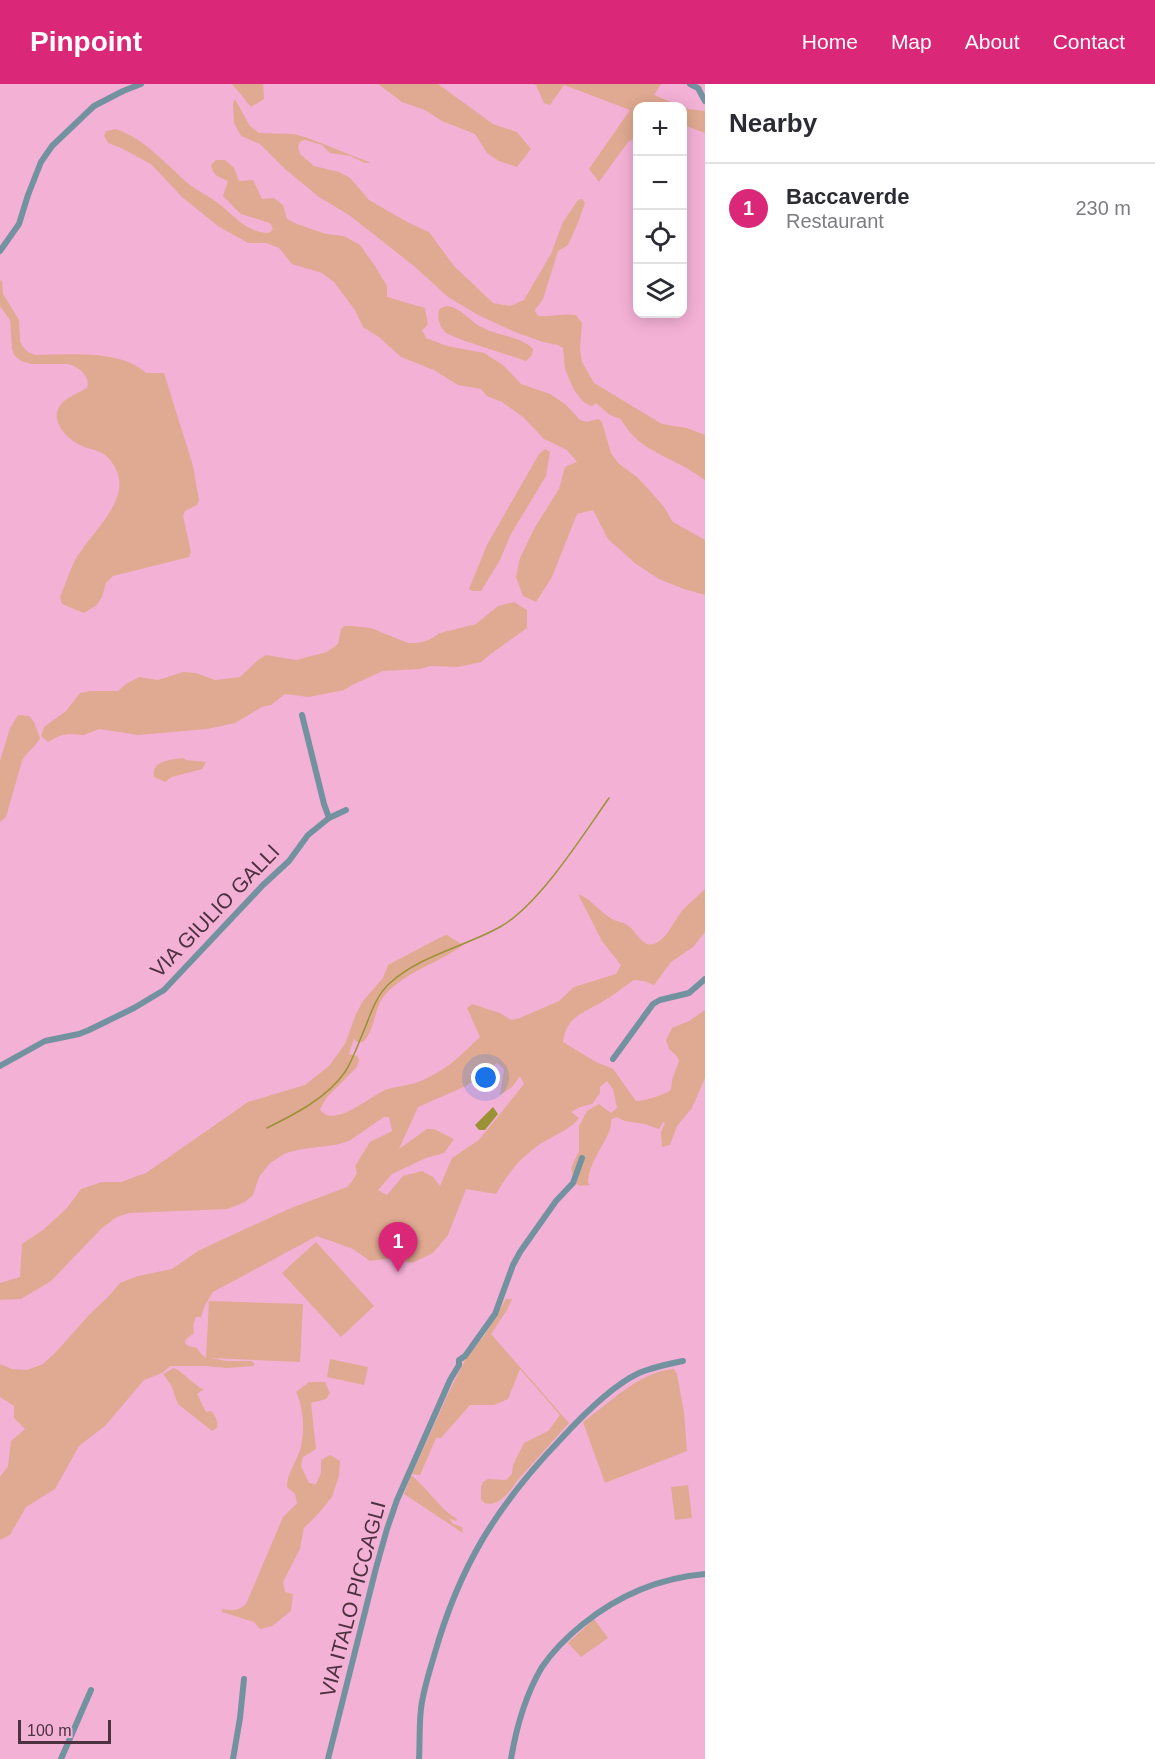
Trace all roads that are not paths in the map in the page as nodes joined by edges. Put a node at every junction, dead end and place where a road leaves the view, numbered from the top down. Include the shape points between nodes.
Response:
1 (141, 84) edge
2 (690, 84) edge
3 (705, 101) edge
4 (0, 250) edge
5 (302, 715) dead end
6 (346, 810) dead end
7 (328, 818) junction
8 (705, 979) edge
9 (613, 1059) dead end
10 (0, 1066) edge
11 (582, 1158) dead end
12 (683, 1361) dead end
13 (705, 1574) edge
14 (244, 1678) dead end
15 (91, 1690) dead end
16 (61, 1759) edge
17 (233, 1759) edge
18 (328, 1759) edge
19 (419, 1759) edge
20 (511, 1759) edge

1 - 4 street via 94,106 52,146 41,162 19,224
2 - 3 street via 698,88
5 - 7 street
6 - 7 street, VIA GIULIO GALLI
7 - 10 street, VIA GIULIO GALLI via 164,990 84,1032 45,1041
8 - 9 street via 689,993 653,1004
11 - 18 street, VIA ITALO PICCAGLI via 573,1183 520,1252 495,1314 459,1360 397,1500
12 - 19 street via 643,1372 616,1387 530,1471 487,1530 454,1596 436,1649 421,1704
13 - 20 street via 665,1580 634,1591 600,1611 563,1642 536,1678
14 - 17 street
15 - 16 street

